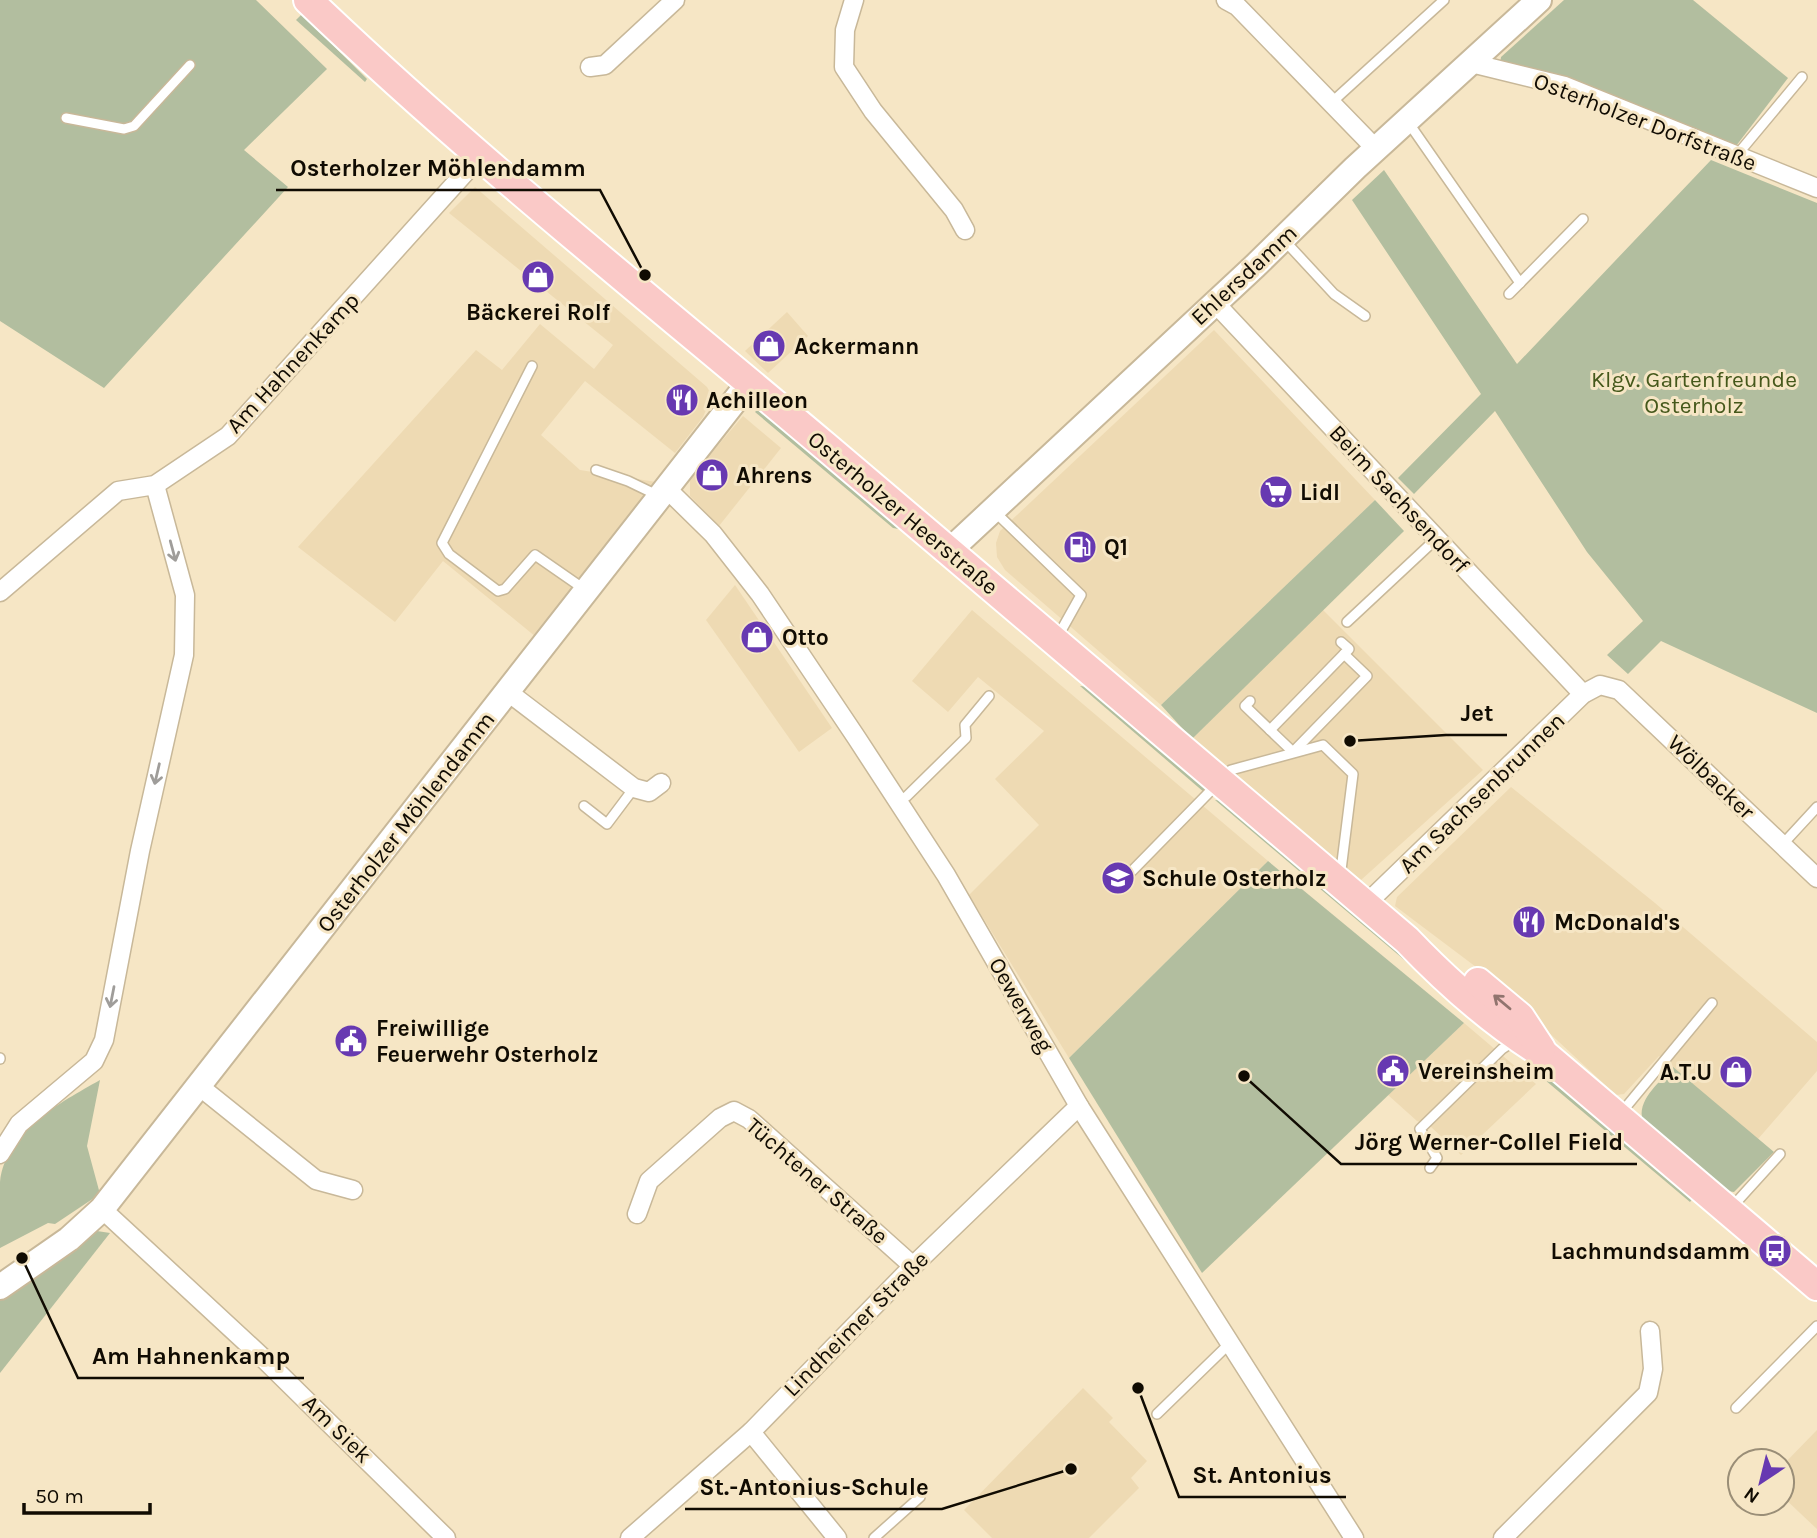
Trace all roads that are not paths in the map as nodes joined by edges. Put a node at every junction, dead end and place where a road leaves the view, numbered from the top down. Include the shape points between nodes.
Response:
1 (308, 0) edge
2 (675, 0) edge
3 (854, 0) edge
4 (1444, 0) edge
5 (1539, 0) edge
6 (1235, 2) edge
7 (1471, 63) junction
8 (190, 65) dead end
9 (590, 67) dead end
10 (1802, 77) dead end
11 (1331, 103) junction
12 (66, 118) dead end
13 (1407, 121) junction
14 (1376, 149) junction
15 (1737, 155) junction
16 (480, 156) junction
17 (1817, 188) edge
18 (1583, 219) dead end
19 (965, 230) dead end
20 (1283, 239) junction
21 (1520, 283) junction
22 (1509, 294) dead end
23 (1215, 303) junction
24 (1366, 316) dead end
25 (532, 366) dead end
26 (748, 384) junction
27 (596, 470) dead end
28 (155, 485) junction
29 (663, 493) junction
30 (993, 510) junction
31 (1436, 539) junction
32 (949, 551) junction
33 (0, 592) edge
34 (588, 592) junction
35 (1347, 622) dead end
36 (1055, 642) junction
37 (1341, 642) dead end
38 (1344, 654) junction
39 (1601, 685) joint
40 (508, 692) junction
41 (1583, 694) junction
42 (989, 696) dead end
43 (1250, 701) dead end
44 (1270, 730) junction
45 (1293, 752) junction
46 (1219, 782) junction
47 (662, 783) dead end
48 (634, 788) junction
49 (898, 802) junction
50 (584, 806) dead end
51 (1817, 807) edge
52 (1782, 845) junction
53 (1130, 873) dead end
54 (1817, 878) edge
55 (1339, 883) junction
56 (1365, 905) junction
57 (1712, 1003) dead end
58 (1523, 1034) junction
59 (199, 1086) junction
60 (1079, 1105) junction
61 (1617, 1117) junction
62 (0, 1154) edge
63 (1780, 1154) dead end
64 (1430, 1168) dead end
65 (353, 1190) dead end
66 (102, 1209) junction
67 (1728, 1211) junction
68 (637, 1214) dead end
69 (53, 1250) junction
70 (912, 1266) junction
71 (0, 1268) edge
72 (1817, 1286) edge
73 (0, 1287) edge
74 (1817, 1326) edge
75 (1650, 1332) dead end
76 (1228, 1345) junction
77 (1736, 1408) dead end
78 (1157, 1414) dead end
79 (751, 1432) junction
80 (920, 1497) dead end
81 (440, 1535) edge
82 (630, 1538) edge
83 (837, 1538) edge
84 (874, 1538) edge
85 (1354, 1538) edge
86 (1503, 1538) edge

1 - 16 main road, Osterholzer Heerstraße
2 - 9 street via 605,65
3 - 19 street via 845,30 844,66
4 - 11 lane
5 - 7 main road, Ehlersdamm
6 - 11 street
7 - 13 main road, Ehlersdamm
7 - 15 street, Osterholzer Dorfstraße via 1565,86
8 - 12 lane via 134,126 124,129
10 - 15 lane
11 - 14 street
13 - 14 main road, Ehlersdamm
13 - 21 lane
14 - 20 main road, Ehlersdamm
15 - 17 street, Osterholzer Dorfstraße
16 - 26 main road, Osterholzer Heerstraße
16 - 28 street, Am Hahnenkamp via 228,436
18 - 21 lane
20 - 23 main road, Ehlersdamm
20 - 24 lane via 1334,294
21 - 22 lane
23 - 30 main road, Ehlersdamm
23 - 31 street, Beim Sachsendorf
25 - 34 lane via 442,543 449,554 498,592 535,555
26 - 29 main road, Osterholzer Möhlendamm
26 - 32 main road, Osterholzer Heerstraße
27 - 29 lane
28 - 33 street via 118,491
28 -> 62 street via 185,596 184,654 104,1040 94,1060 19,1124
29 - 34 main road, Osterholzer Möhlendamm
29 - 49 street, Oewerweg via 713,534 760,594
30 - 32 main road, Ehlersdamm
30 - 36 lane via 1081,595
31 - 35 lane
31 - 41 street, Beim Sachsendorf
32 - 36 main road, Osterholzer Heerstraße
34 - 40 main road, Osterholzer Möhlendamm
36 - 46 main road, Osterholzer Heerstraße
37 - 38 lane via 1349,649
38 - 44 lane
38 - 45 lane via 1367,676
39 - 41 street, Am Sachsenbrunnen
39 - 52 street, Wölbacker via 1619,690
40 - 48 street
40 - 59 main road, Osterholzer Möhlendamm
41 - 56 street, Am Sachsenbrunnen
42 - 49 lane via 965,725 966,737
43 - 44 lane via 1245,706
44 - 45 lane
45 - 46 lane via 1231,770
45 - 55 lane via 1323,745 1353,774
46 - 53 lane
46 - 55 main road, Osterholzer Heerstraße
47 - 48 street via 649,792
48 - 50 lane via 607,824
49 - 60 street, Oewerweg via 946,875
51 - 52 lane
52 - 54 street, Wölbacker
55 - 56 main road, Osterholzer Heerstraße
56 - 58 main road, Osterholzer Heerstraße via 1444,979
57 - 61 lane
58 - 61 main road, Osterholzer Heerstraße
58 - 64 lane via 1420,1129 1437,1158
59 - 65 street via 316,1180
59 - 66 main road, Osterholzer Möhlendamm
60 - 70 street, Lindheimer Straße
60 - 76 street, Oewerweg
61 - 67 main road, Osterholzer Heerstraße
63 - 67 lane
66 - 69 main road, Osterholzer Möhlendamm
66 - 81 street, Am Siek via 262,1357
67 - 72 main road, Osterholzer Heerstraße
68 - 70 street, Tüchtener Straße via 649,1181 734,1111 749,1119
69 - 71 main road, Osterholzer Möhlendamm
69 - 73 main road, Osterholzer Möhlendamm
70 - 79 street, Lindheimer Straße
74 - 77 lane
75 - 86 street via 1653,1369 1648,1393
76 - 78 lane
76 - 85 street, Oewerweg
79 - 82 street, Lindheimer Straße
79 - 83 street
80 - 84 lane

